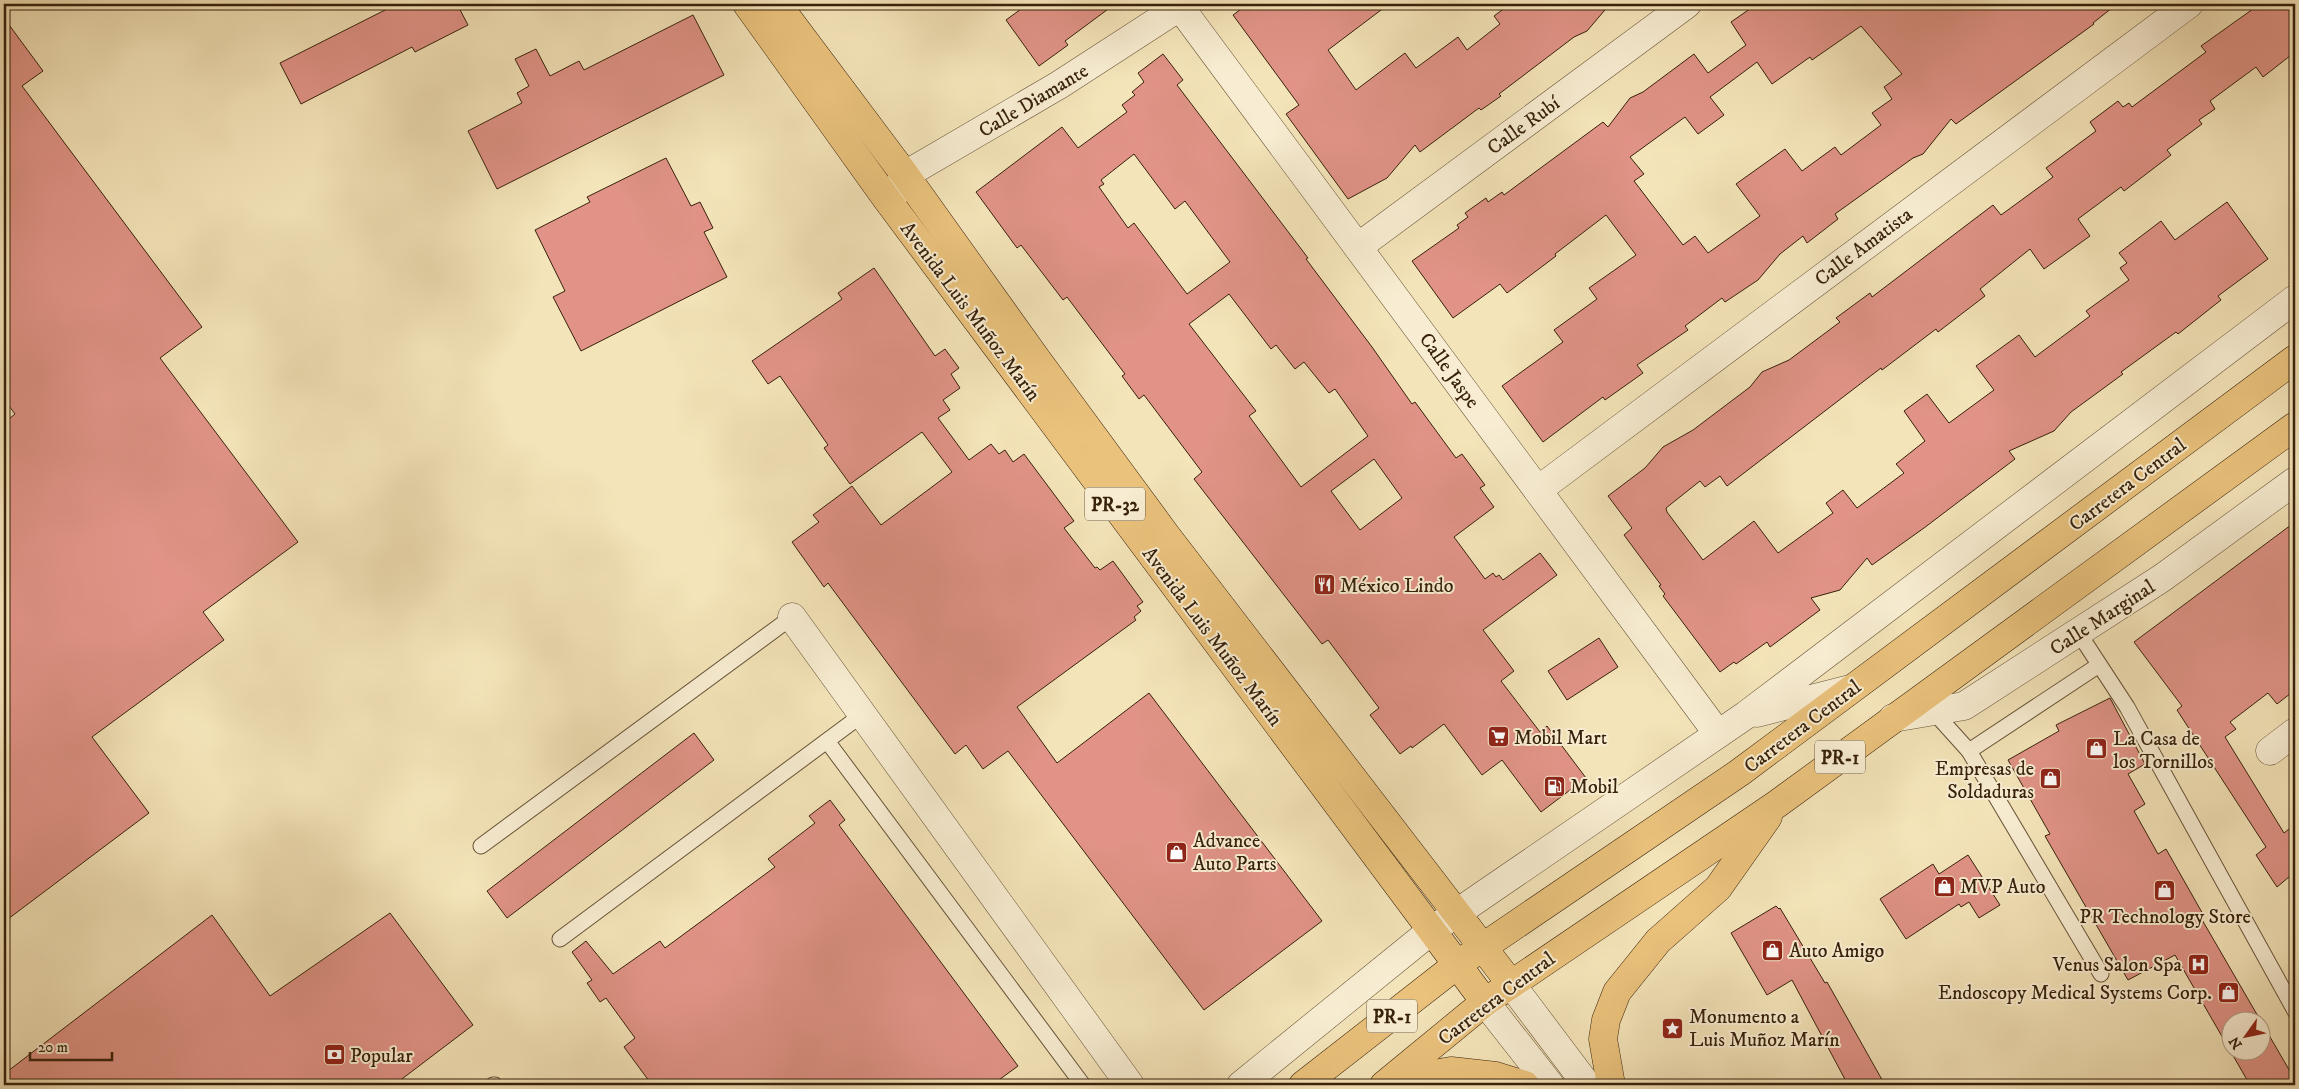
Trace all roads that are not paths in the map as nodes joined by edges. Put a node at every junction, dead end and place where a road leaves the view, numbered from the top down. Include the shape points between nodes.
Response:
1 (747, 4) edge
2 (777, 4) edge
3 (1687, 4) edge
4 (2189, 4) edge
5 (1182, 5) edge
6 (905, 175) junction
7 (890, 202) junction
8 (1358, 247) junction
9 (2295, 299) edge
10 (2295, 359) edge
11 (2295, 426) edge
12 (2295, 481) edge
13 (1538, 490) junction
14 (792, 616) joint
15 (2078, 632) junction
16 (2100, 665) junction
17 (1850, 689) junction
18 (1933, 711) junction
19 (863, 714) junction
20 (1746, 715) junction
21 (1893, 718) junction
22 (2295, 732) edge
23 (1718, 734) junction
24 (827, 740) junction
25 (1969, 751) junction
26 (2270, 751) dead end
27 (1777, 804) junction
28 (481, 846) dead end
29 (1456, 914) junction
30 (1432, 930) junction
31 (560, 940) dead end
32 (1483, 948) junction
33 (1458, 964) junction
34 (2101, 974) dead end
35 (1510, 984) junction
36 (1485, 1002) junction
37 (2295, 1011) edge
38 (1120, 1082) edge
39 (1386, 1084) edge
40 (1083, 1085) edge
41 (1240, 1085) edge
42 (1303, 1085) edge
43 (1525, 1085) edge
44 (1550, 1085) edge
45 (1587, 1085) edge
46 (1610, 1085) edge

1 - 7 main road, Avenida Luis Muñoz Marín / PR-32
2 - 6 main road, Avenida Luis Muñoz Marín / PR-32
3 - 8 street, Calle Rubí
4 - 13 street, Calle Amatista
5 - 6 street, Calle Diamante via 1059,85
5 - 8 street, Calle Jaspe
6 - 7 street
6 - 29 main road, Avenida Luis Muñoz Marín / PR-32 via 1166,535
7 - 30 main road, Avenida Luis Muñoz Marín / PR-32
8 - 13 street, Calle Jaspe
9 - 20 street
10 - 17 main road, Carretera Central
11 - 21 main road, Carretera Central / PR-1
12 - 15 street, Calle Marginal via 2162,578
13 - 23 street, Calle Jaspe
14 - 19 street
14 - 28 lane
15 - 16 lane
15 - 18 street, Calle Marginal via 1964,706
16 - 25 lane
16 - 37 lane via 2127,707
17 - 20 street
17 - 32 main road, Carretera Central via 1739,774
18 - 21 street, Calle Marginal
18 - 25 lane
19 - 24 lane
19 - 38 street
20 - 23 street
21 - 27 main road, Carretera Central / PR-1
22 - 26 street
23 - 29 street
24 - 31 lane
24 - 40 lane
25 - 34 lane
27 - 35 main road, Carretera Central / PR-1
27 - 46 main road via 1718,888 1658,941 1617,992 1606,1020 1604,1039
29 - 30 street
29 - 32 main road, Avenida Luis Muñoz Marín
30 - 33 main road, Avenida Luis Muñoz Marín / PR-32
30 - 41 street
32 - 33 main road, Carretera Central / PR-1
32 - 35 main road, Avenida Luis Muñoz Marín
33 - 36 main road, Avenida Luis Muñoz Marín / PR-32
33 - 42 main road, Carretera Central / PR-1
35 - 36 main road, Carretera Central / PR-1
35 - 45 street
36 - 39 main road, Carretera Central / PR-1
36 - 44 street
39 - 43 main road via 1450,1071 1496,1076

